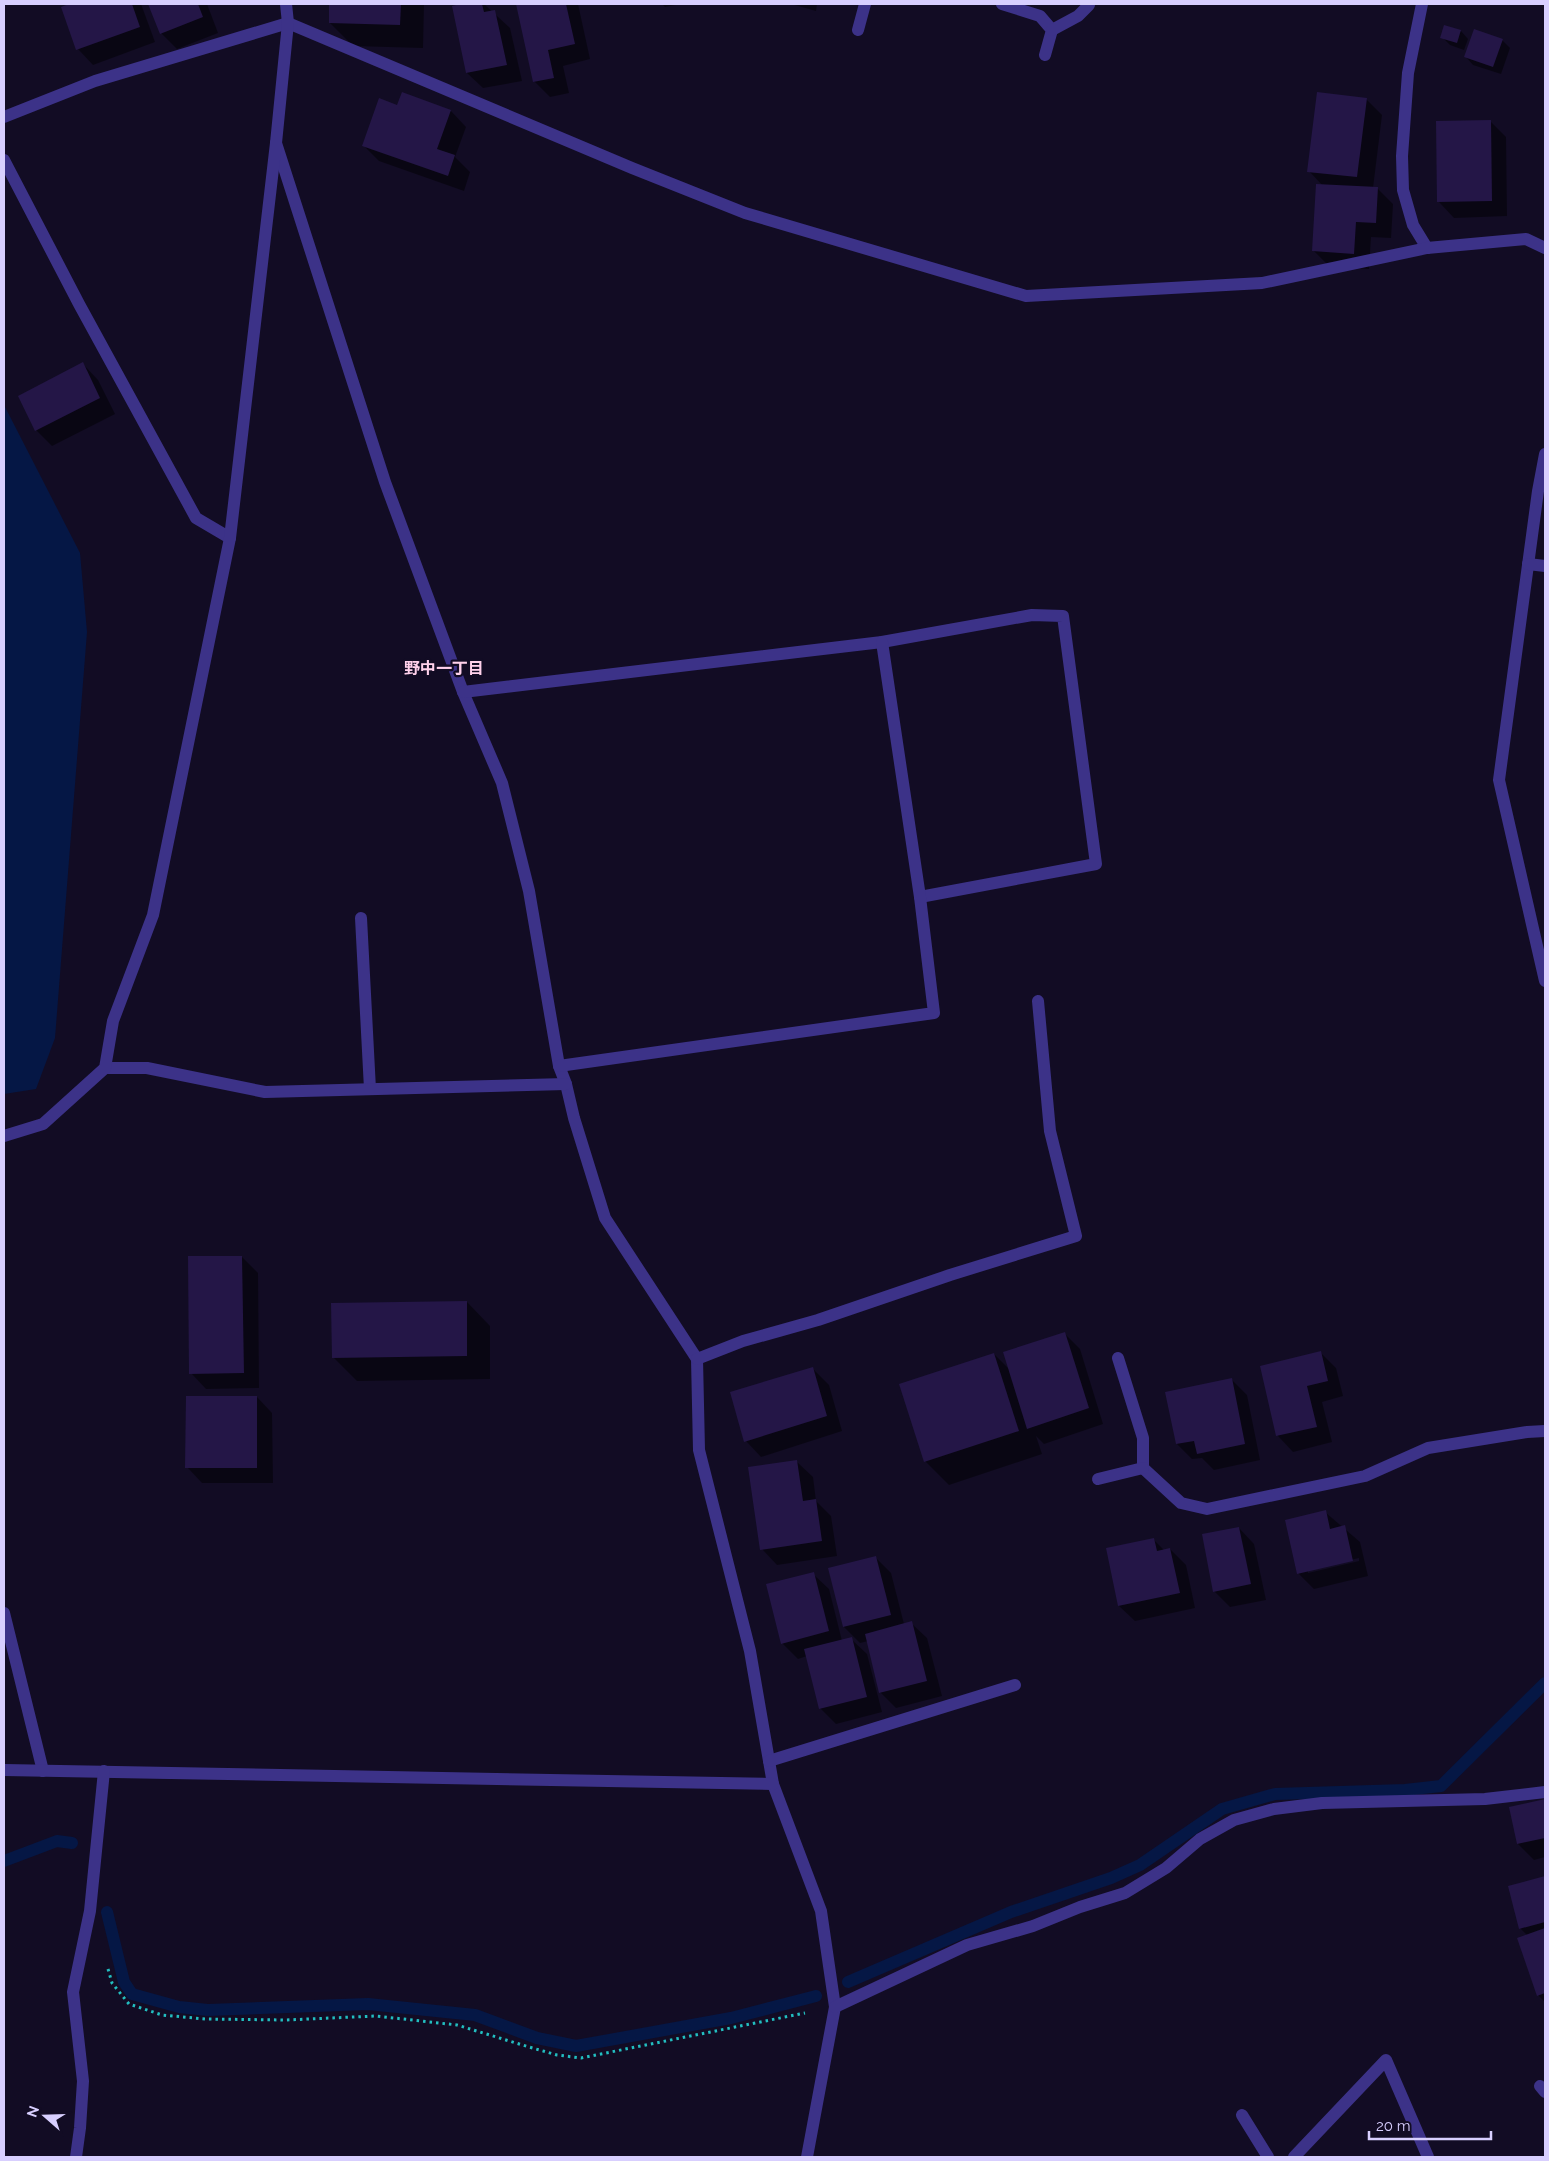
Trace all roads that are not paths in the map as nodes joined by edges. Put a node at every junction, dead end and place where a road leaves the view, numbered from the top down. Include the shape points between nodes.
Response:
1 (279, 4) edge
2 (286, 4) edge
3 (865, 4) edge
4 (1002, 4) edge
5 (1422, 4) edge
6 (1089, 5) edge
7 (288, 23) junction
8 (858, 30) dead end
9 (1052, 30) junction
10 (1044, 55) dead end
11 (4, 117) edge
12 (276, 143) junction
13 (4, 160) edge
14 (1427, 248) junction
15 (1545, 248) edge
16 (1545, 454) edge
17 (230, 538) junction
18 (1528, 564) junction
19 (1545, 566) edge
20 (882, 642) junction
21 (463, 692) junction
22 (920, 897) junction
23 (361, 918) dead end
24 (1545, 981) edge
25 (1038, 1001) dead end
26 (559, 1066) junction
27 (105, 1068) junction
28 (566, 1084) junction
29 (370, 1089) junction
30 (4, 1136) edge
31 (1118, 1358) dead end
32 (697, 1359) junction
33 (1545, 1431) edge
34 (1143, 1468) junction
35 (1098, 1479) dead end
36 (4, 1613) edge
37 (1015, 1684) dead end
38 (769, 1761) junction
39 (4, 1770) edge
40 (43, 1771) junction
41 (104, 1771) junction
42 (773, 1784) junction
43 (1545, 1792) edge
44 (834, 2007) junction
45 (1242, 2115) dead end
46 (76, 2157) edge
47 (807, 2157) edge
48 (1268, 2157) edge
49 (1294, 2157) edge
50 (1428, 2157) edge

1 - 7 street
2 - 7 street
3 - 8 street
4 - 9 street via 1040,16
5 - 14 street via 1408,73 1402,156 1403,190 1413,225
6 - 9 street via 1078,16
7 - 11 street via 95,81
7 - 12 street
7 - 14 street via 745,213 1026,296 1262,282
9 - 10 street
12 - 17 street
12 - 21 street via 385,482
13 - 17 street via 196,518
14 - 15 street via 1526,239
16 - 18 street
17 - 27 street via 153,915 113,1022
18 - 19 street
18 - 24 street via 1499,780
20 - 21 street
20 - 22 street
20 - 22 street via 1032,615 1063,616 1096,864
21 - 26 street via 502,783 529,891
22 - 26 street via 934,1013
23 - 29 street
25 - 32 street via 1050,1131 1076,1236 818,1320 743,1341
26 - 28 street
27 - 29 street via 147,1068 264,1092
27 - 30 street via 43,1124
28 - 29 street
28 - 32 street via 605,1218
31 - 34 street via 1142,1438
32 - 38 street via 699,1450 750,1651
33 - 34 street via 1428,1448 1365,1476 1207,1510 1181,1503
34 - 35 street
36 - 40 street
37 - 38 street
38 - 42 street
39 - 40 street
40 - 41 street
41 - 42 street
41 - 46 street via 90,1911 73,1992 83,2080
42 - 44 street via 821,1911
43 - 44 street via 1485,1799 1322,1803 1234,1820 1200,1839 1166,1868 1125,1893 966,1946
44 - 47 street
45 - 48 street
49 - 50 street via 1386,2060

